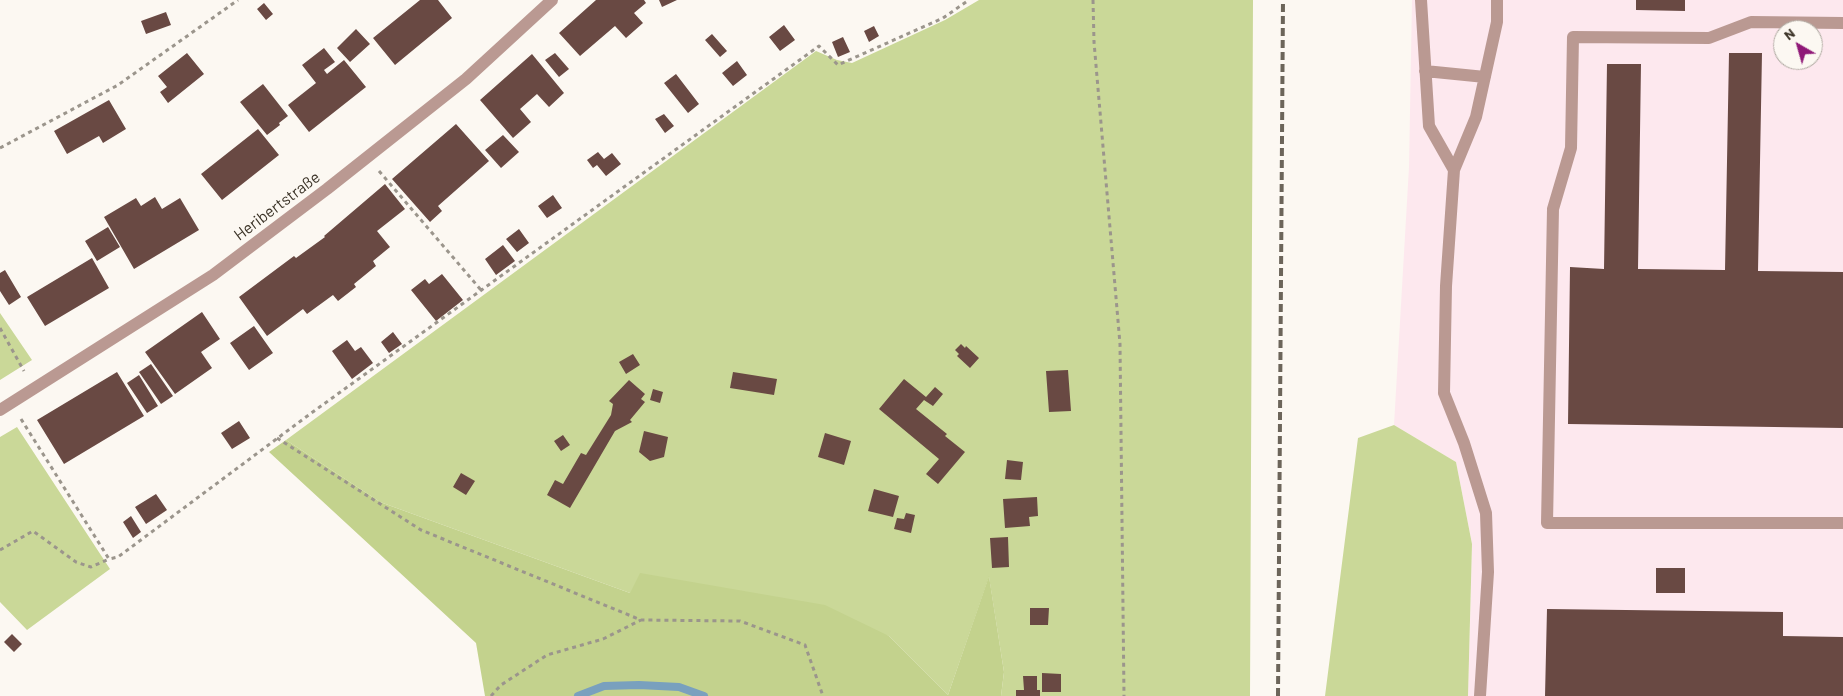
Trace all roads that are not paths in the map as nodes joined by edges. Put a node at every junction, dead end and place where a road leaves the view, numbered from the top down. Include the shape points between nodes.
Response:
1 (552, 0) edge
2 (1421, 0) edge
3 (1497, 0) edge
4 (1843, 23) edge
5 (1426, 72) junction
6 (1485, 77) junction
7 (1454, 170) junction
8 (5, 407) edge
9 (1843, 524) edge
10 (1480, 696) edge

1 - 8 street, Heribertstraße via 466,79 213,276
2 - 5 street
3 - 6 street via 1497,22
4 - 9 street via 1751,22 1709,38 1573,37 1571,148 1553,209 1548,523
5 - 6 street
5 - 7 street via 1429,126
6 - 7 street via 1476,117
7 - 10 street via 1446,286 1444,393 1486,514 1488,572

